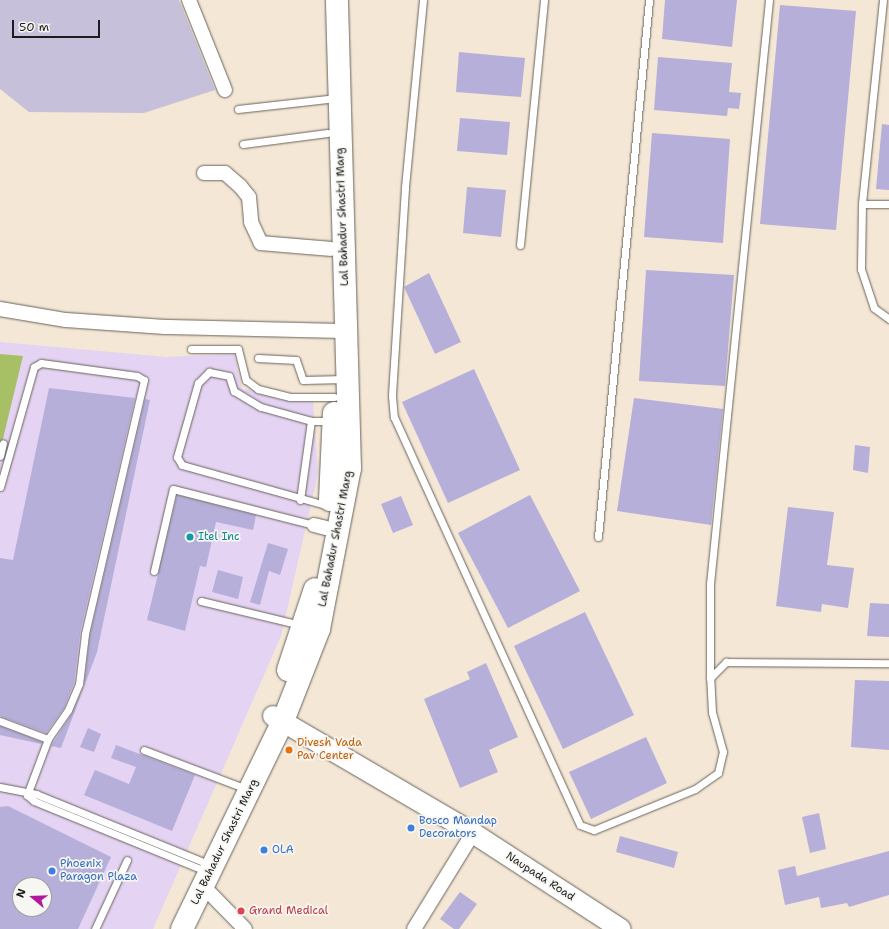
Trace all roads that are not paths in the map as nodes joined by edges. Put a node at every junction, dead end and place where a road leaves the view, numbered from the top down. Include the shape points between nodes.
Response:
1 (189, 0) edge
2 (324, 0) edge
3 (337, 0) edge
4 (423, 0) edge
5 (544, 0) edge
6 (649, 0) edge
7 (769, 0) edge
8 (878, 0) edge
9 (883, 0) edge
10 (225, 90) dead end
11 (327, 99) junction
12 (238, 109) dead end
13 (328, 133) junction
14 (243, 144) dead end
15 (204, 173) dead end
16 (862, 204) junction
17 (889, 204) edge
18 (520, 245) dead end
19 (331, 249) junction
20 (0, 309) edge
21 (889, 319) edge
22 (340, 331) junction
23 (192, 349) dead end
24 (258, 358) dead end
25 (338, 385) junction
26 (311, 421) junction
27 (334, 421) junction
28 (3, 443) dead end
29 (0, 456) edge
30 (342, 468) junction
31 (0, 487) edge
32 (300, 500) junction
33 (329, 506) junction
34 (320, 526) junction
35 (598, 537) dead end
36 (154, 571) dead end
37 (201, 601) dead end
38 (311, 627) junction
39 (889, 664) edge
40 (710, 678) junction
41 (278, 719) junction
42 (0, 721) edge
43 (48, 739) junction
44 (144, 750) dead end
45 (239, 786) junction
46 (0, 787) edge
47 (27, 795) junction
48 (472, 833) junction
49 (127, 860) dead end
50 (201, 872) junction
51 (95, 929) edge
52 (169, 929) edge
53 (182, 929) edge
54 (245, 929) edge
55 (414, 929) edge
56 (621, 929) edge

1 - 10 street
2 - 11 main road, Lal Bahadur Shastri Marg
3 - 22 main road, Lal Bahadur Shastri Marg
4 - 40 lane via 405,188 392,396 394,417 580,825 594,830 695,789 718,773 723,752 712,712
5 - 18 lane
6 - 35 lane
7 - 40 lane via 710,584
8 - 9 lane
9 - 16 lane
11 - 12 lane
11 - 13 main road, Lal Bahadur Shastri Marg
13 - 14 lane
13 - 19 main road, Lal Bahadur Shastri Marg
15 - 19 street via 225,173 249,197 251,222 261,243
16 - 17 lane
16 - 21 lane via 861,269 866,292 874,308
19 - 22 main road, Lal Bahadur Shastri Marg
20 - 22 street via 66,320
22 - 25 main road, Lal Bahadur Shastri Marg
23 - 25 lane via 238,349 246,380 258,389 290,397
24 - 25 lane via 296,360 303,380
25 - 27 main road, Lal Bahadur Shastri Marg
25 - 30 main road, Lal Bahadur Shastri Marg
26 - 27 lane
26 - 32 lane
26 - 32 lane via 261,407 234,391 229,376 209,372 198,383 177,457 182,465
27 - 30 main road, Lal Bahadur Shastri Marg
28 - 29 lane
30 - 33 main road, Lal Bahadur Shastri Marg
30 - 38 main road, Lal Bahadur Shastri Marg
31 - 43 lane via 34,367 48,364 137,376 144,380 85,634 79,684 68,710
32 - 33 lane
33 - 34 main road, Lal Bahadur Shastri Marg
34 - 36 lane via 173,489
34 - 38 main road, Lal Bahadur Shastri Marg via 318,581
37 - 38 lane
38 - 41 main road, Lal Bahadur Shastri Marg
39 - 40 lane via 726,662
41 - 45 main road, Lal Bahadur Shastri Marg
41 - 48 street, Naupada Road
41 - 50 main road, Lal Bahadur Shastri Marg
42 - 43 lane
43 - 47 lane
44 - 45 lane
45 - 50 main road, Lal Bahadur Shastri Marg
46 - 47 lane
47 - 50 lane via 34,801
48 - 55 street
48 - 56 street, Naupada Road
49 - 51 lane
50 - 52 main road, Lal Bahadur Shastri Marg
50 - 53 main road, Lal Bahadur Shastri Marg
50 - 54 street

